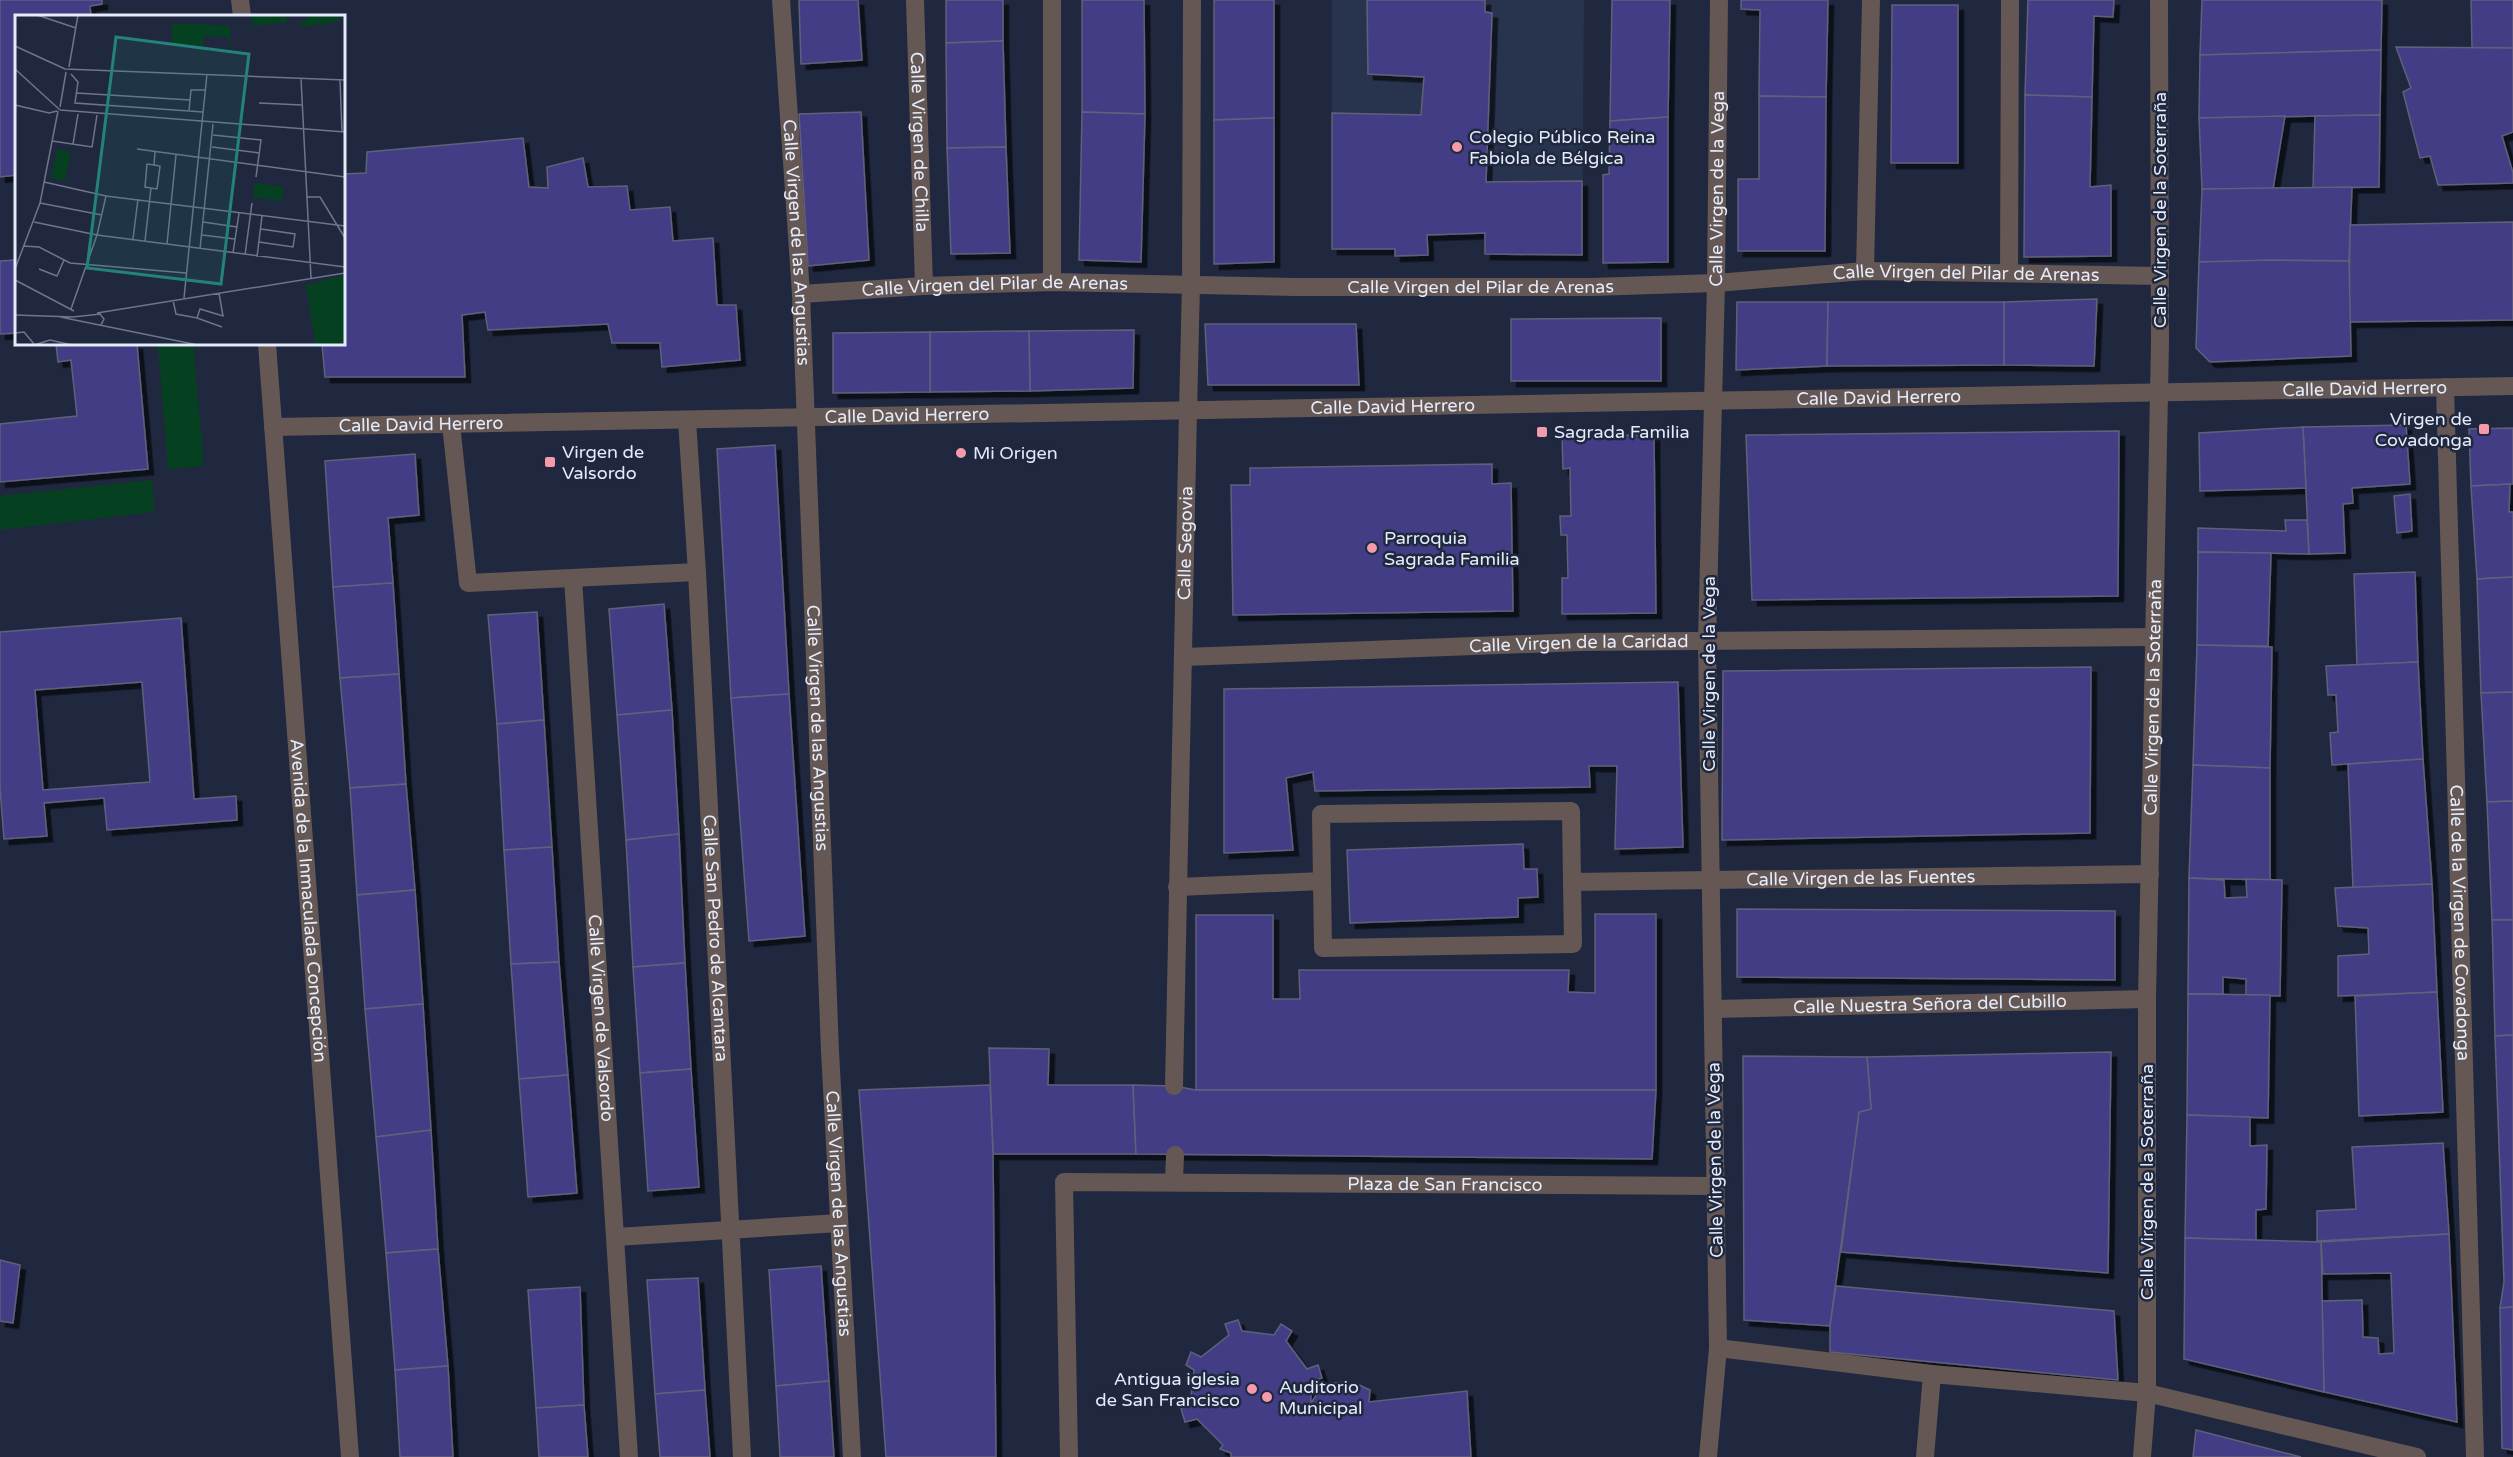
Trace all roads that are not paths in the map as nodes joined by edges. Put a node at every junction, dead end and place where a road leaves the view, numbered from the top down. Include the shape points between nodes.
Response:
1 (240, 0) edge
2 (781, 0) edge
3 (915, 0) edge
4 (1052, 0) edge
5 (1192, 0) edge
6 (1719, 0) edge
7 (1871, 0) edge
8 (2010, 0) edge
9 (2159, 0) edge
10 (242, 15) edge
11 (1864, 271) junction
12 (2009, 273) junction
13 (2160, 276) junction
14 (1052, 282) junction
15 (1716, 283) junction
16 (1191, 284) junction
17 (924, 286) junction
18 (801, 294) junction
19 (267, 345) edge
20 (2513, 386) edge
21 (2445, 387) junction
22 (2158, 393) junction
23 (1713, 401) junction
24 (1188, 411) junction
25 (806, 417) junction
26 (687, 420) junction
27 (451, 424) junction
28 (273, 427) junction
29 (697, 572) junction
30 (573, 578) junction
31 (2154, 637) junction
32 (1707, 641) junction
33 (1183, 657) junction
34 (2150, 874) junction
35 (1711, 880) junction
36 (1322, 881) junction
37 (1572, 882) junction
38 (1177, 887) junction
39 (2147, 999) junction
40 (1714, 1009) junction
41 (1174, 1086) dead end
42 (1175, 1155) dead end
43 (1174, 1181) junction
44 (1715, 1186) junction
45 (839, 1222) junction
46 (731, 1230) junction
47 (616, 1237) junction
48 (1718, 1348) junction
49 (1932, 1374) junction
50 (2147, 1393) junction
51 (350, 1457) edge
52 (629, 1457) edge
53 (742, 1457) edge
54 (852, 1457) edge
55 (1069, 1457) edge
56 (1708, 1457) edge
57 (1925, 1457) edge
58 (2142, 1457) edge
59 (2417, 1457) edge
60 (2475, 1457) edge

1 - 10 street
2 - 18 street, Calle Virgen de las Angustias
3 - 17 street, Calle Virgen de Chilla
4 - 14 street
5 - 16 street, Calle Segovia
6 - 15 street, Calle Virgen de la Vega
7 - 11 street
8 - 12 street
9 - 13 street, Calle Virgen de la Soterraña
11 - 12 street, Calle Virgen del Pilar de Arenas
11 - 15 street, Calle Virgen del Pilar de Arenas
12 - 13 street, Calle Virgen del Pilar de Arenas
13 - 22 street, Calle Virgen de la Soterraña
14 - 16 street, Calle Virgen del Pilar de Arenas
14 - 17 street, Calle Virgen del Pilar de Arenas
15 - 16 street, Calle Virgen del Pilar de Arenas via 1592,287
15 - 23 street, Calle Virgen de la Vega
16 - 24 street, Calle Segovia
17 - 18 street, Calle Virgen del Pilar de Arenas
18 - 25 street, Calle Virgen de las Angustias
19 - 28 street, Avenida de la Inmaculada Concepción
20 - 21 street, Calle David Herrero
21 - 22 street, Calle David Herrero
21 - 60 street, Calle de la Virgen de Covadonga
22 - 23 street, Calle David Herrero
22 - 31 street, Calle Virgen de la Soterraña
23 - 24 street, Calle David Herrero
23 - 32 street, Calle Virgen de la Vega
24 - 25 street, Calle David Herrero
24 - 33 street, Calle Segovia
25 - 26 street, Calle David Herrero
25 - 45 street, Calle Virgen de las Angustias
26 - 27 street, Calle David Herrero
26 - 29 street, Calle San Pedro de Alcantara
27 - 28 street, Calle David Herrero
27 - 30 street via 468,583
28 - 51 street, Avenida de la Inmaculada Concepción
29 - 30 street
29 - 46 street, Calle San Pedro de Alcantara
30 - 47 street, Calle Virgen de Valsordo
31 - 32 street, Calle Virgen de la Caridad
31 - 34 street, Calle Virgen de la Soterraña
32 - 33 street, Calle Virgen de la Caridad
32 - 35 street, Calle Virgen de la Vega
33 - 38 street, Calle Segovia
34 - 35 street, Calle Virgen de las Fuentes
34 - 39 street, Calle Virgen de la Soterraña
35 - 37 street, Calle Virgen de las Fuentes
35 - 40 street, Calle Virgen de la Vega
36 - 37 street via 1323,948 1573,944
36 - 37 street via 1321,814 1571,811
36 - 38 street
38 - 41 street, Calle Segovia
39 - 40 street, Calle Nuestra Señora del Cubillo
39 - 50 street, Calle Virgen de la Soterraña
40 - 44 street, Calle Virgen de la Vega
42 - 43 street
43 - 44 street, Plaza de San Francisco
43 - 55 street, Plaza de San Francisco via 1064,1182
44 - 48 street, Calle Virgen de la Vega
45 - 46 street
45 - 54 street, Calle Virgen de las Angustias
46 - 47 street
46 - 53 street, Calle San Pedro de Alcantara
47 - 52 street, Calle Virgen de Valsordo
48 - 49 street
48 - 56 street, Calle Virgen de la Vega
49 - 50 street
49 - 57 street
50 - 58 street, Calle Virgen de la Soterraña
50 - 59 street

